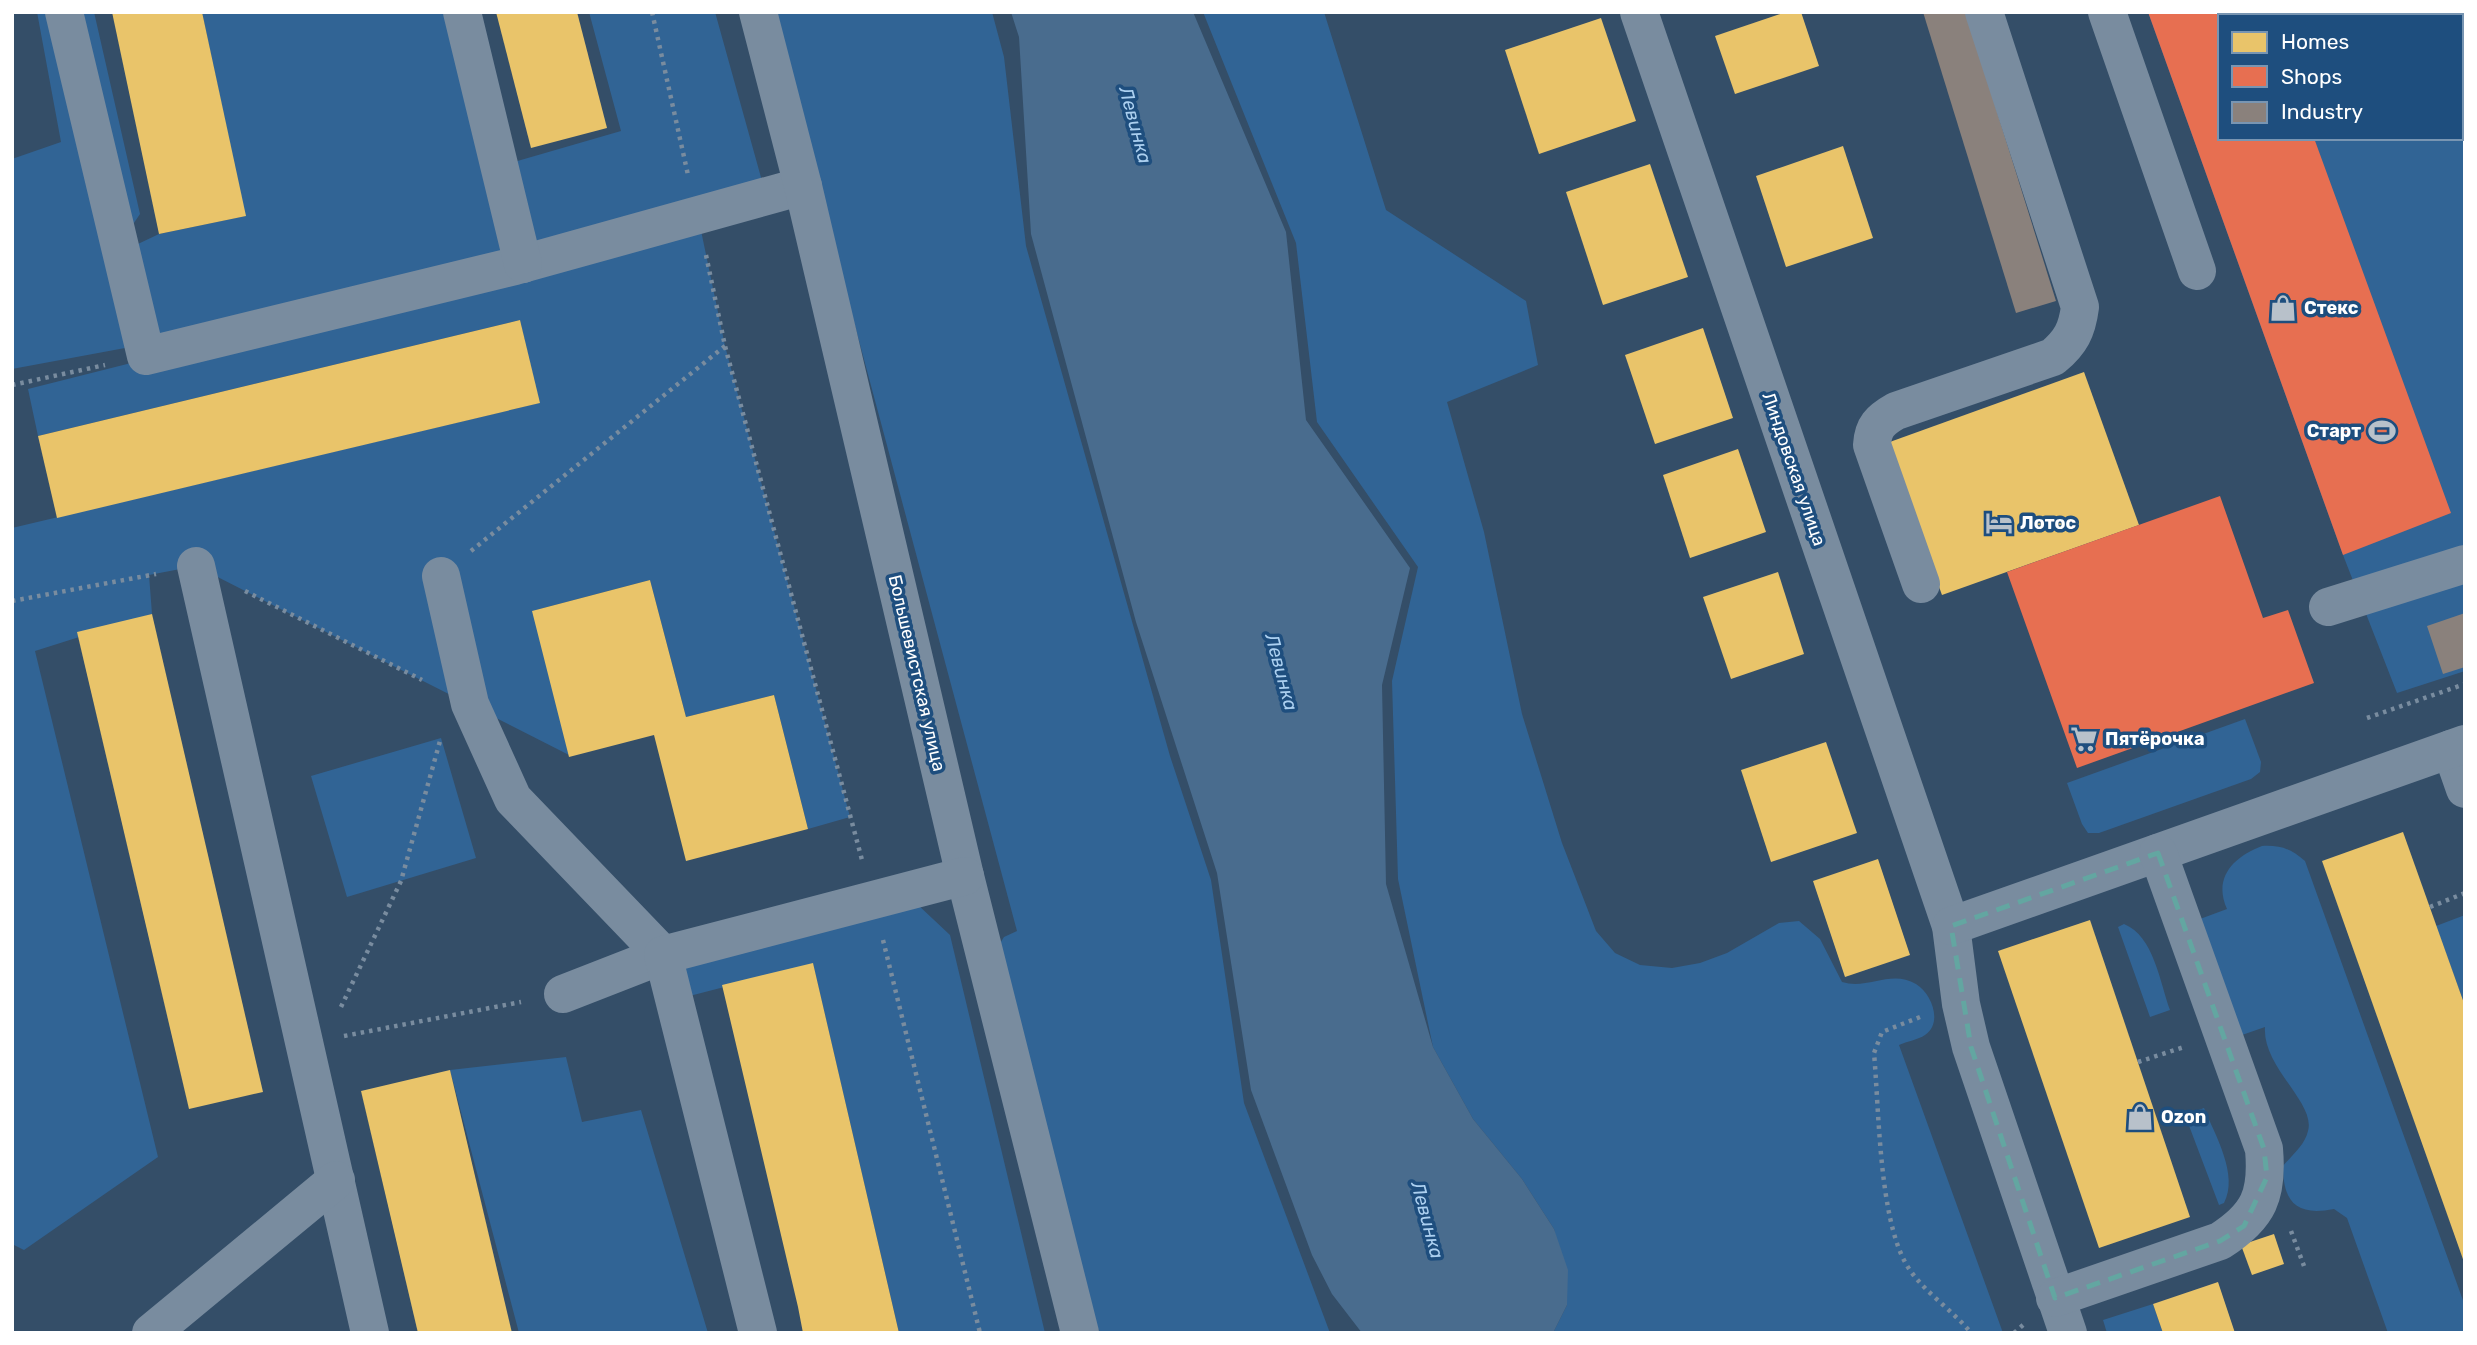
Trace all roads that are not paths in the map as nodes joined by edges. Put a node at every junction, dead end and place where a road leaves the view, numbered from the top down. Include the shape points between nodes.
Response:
1 (64, 12) edge
2 (462, 12) edge
3 (758, 12) edge
4 (1639, 12) edge
5 (1984, 12) edge
6 (2107, 12) edge
7 (803, 186) junction
8 (523, 264) junction
9 (2197, 271) dead end
10 (2465, 564) edge
11 (196, 566) road end
12 (440, 576) road end
13 (1921, 584) dead end
14 (2328, 607) dead end
15 (2458, 746) edge
16 (2465, 789) edge
17 (2158, 853) junction
18 (965, 876) junction
19 (1951, 926) junction
20 (663, 956) junction
21 (564, 994) road end
22 (335, 1180) junction
23 (2062, 1315) edge
24 (151, 1333) edge
25 (370, 1333) edge
26 (758, 1333) edge
27 (1080, 1333) edge

1 - 8 street via 146,356
2 - 8 street
3 - 7 street, Большевистская улица
4 - 19 street, Линдовская улица
5 - 13 street via 2080,307 2068,345 2053,357 1896,411 1873,431 1872,445
6 - 9 street
7 - 8 street
7 - 18 street, Большевистская улица
10 - 14 street
11 - 22 street via 316,1042
12 - 20 street via 462,700 513,799
15 - 16 street
15 - 17 street
17 - 19 street
17 - 23 street via 2264,1149 2267,1177 2259,1203 2244,1226
18 - 20 street
18 - 27 street, Большевистская улица
19 - 23 street, Линдовская улица via 1970,1047
20 - 21 street
20 - 26 street
22 - 24 street
22 - 25 street

